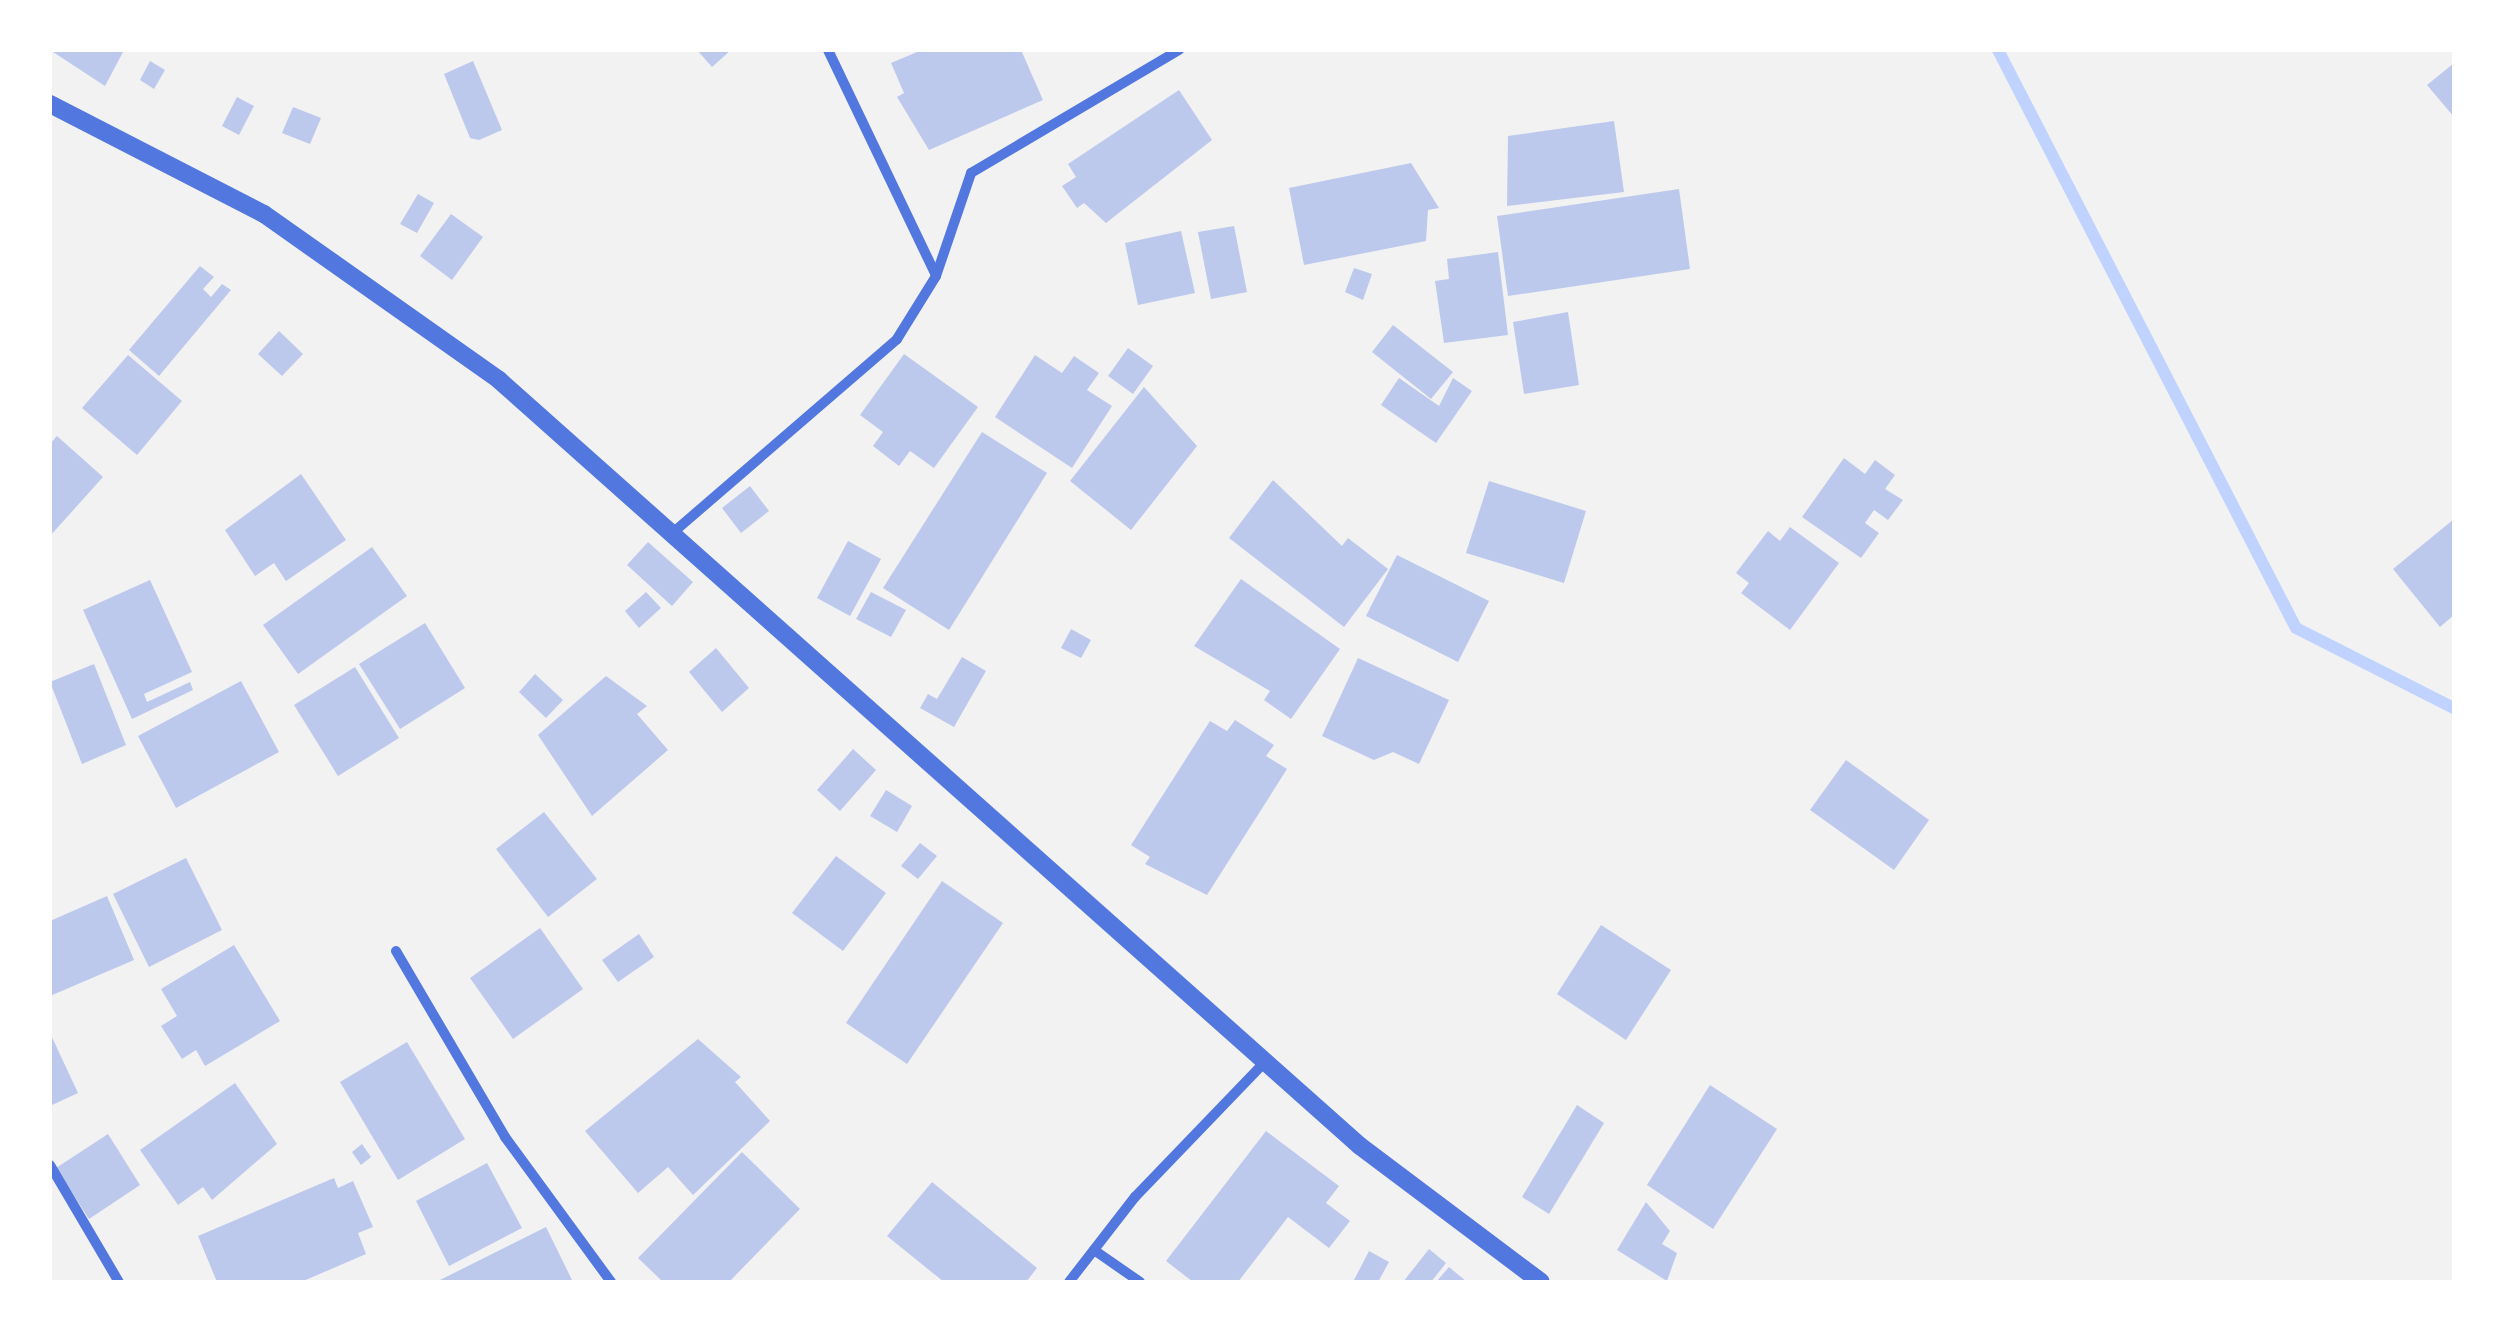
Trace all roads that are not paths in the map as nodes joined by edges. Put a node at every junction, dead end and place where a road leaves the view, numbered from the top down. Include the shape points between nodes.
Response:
1 (828, 50) edge
2 (1179, 50) edge
3 (50, 104) edge
4 (936, 276) junction
5 (676, 530) junction
6 (396, 951) dead end
7 (1267, 1061) junction
8 (50, 1166) edge
9 (1094, 1250) junction
10 (120, 1282) edge
11 (611, 1282) edge
12 (1069, 1282) edge
13 (1140, 1282) edge
14 (1541, 1282) edge

1 - 4 street
2 - 4 street via 971,173
3 - 5 street via 264,214 500,380
4 - 5 street via 897,338
5 - 7 street
6 - 11 street via 505,1137
7 - 9 street
7 - 14 street via 1360,1146
8 - 10 street
9 - 12 street
9 - 13 street

